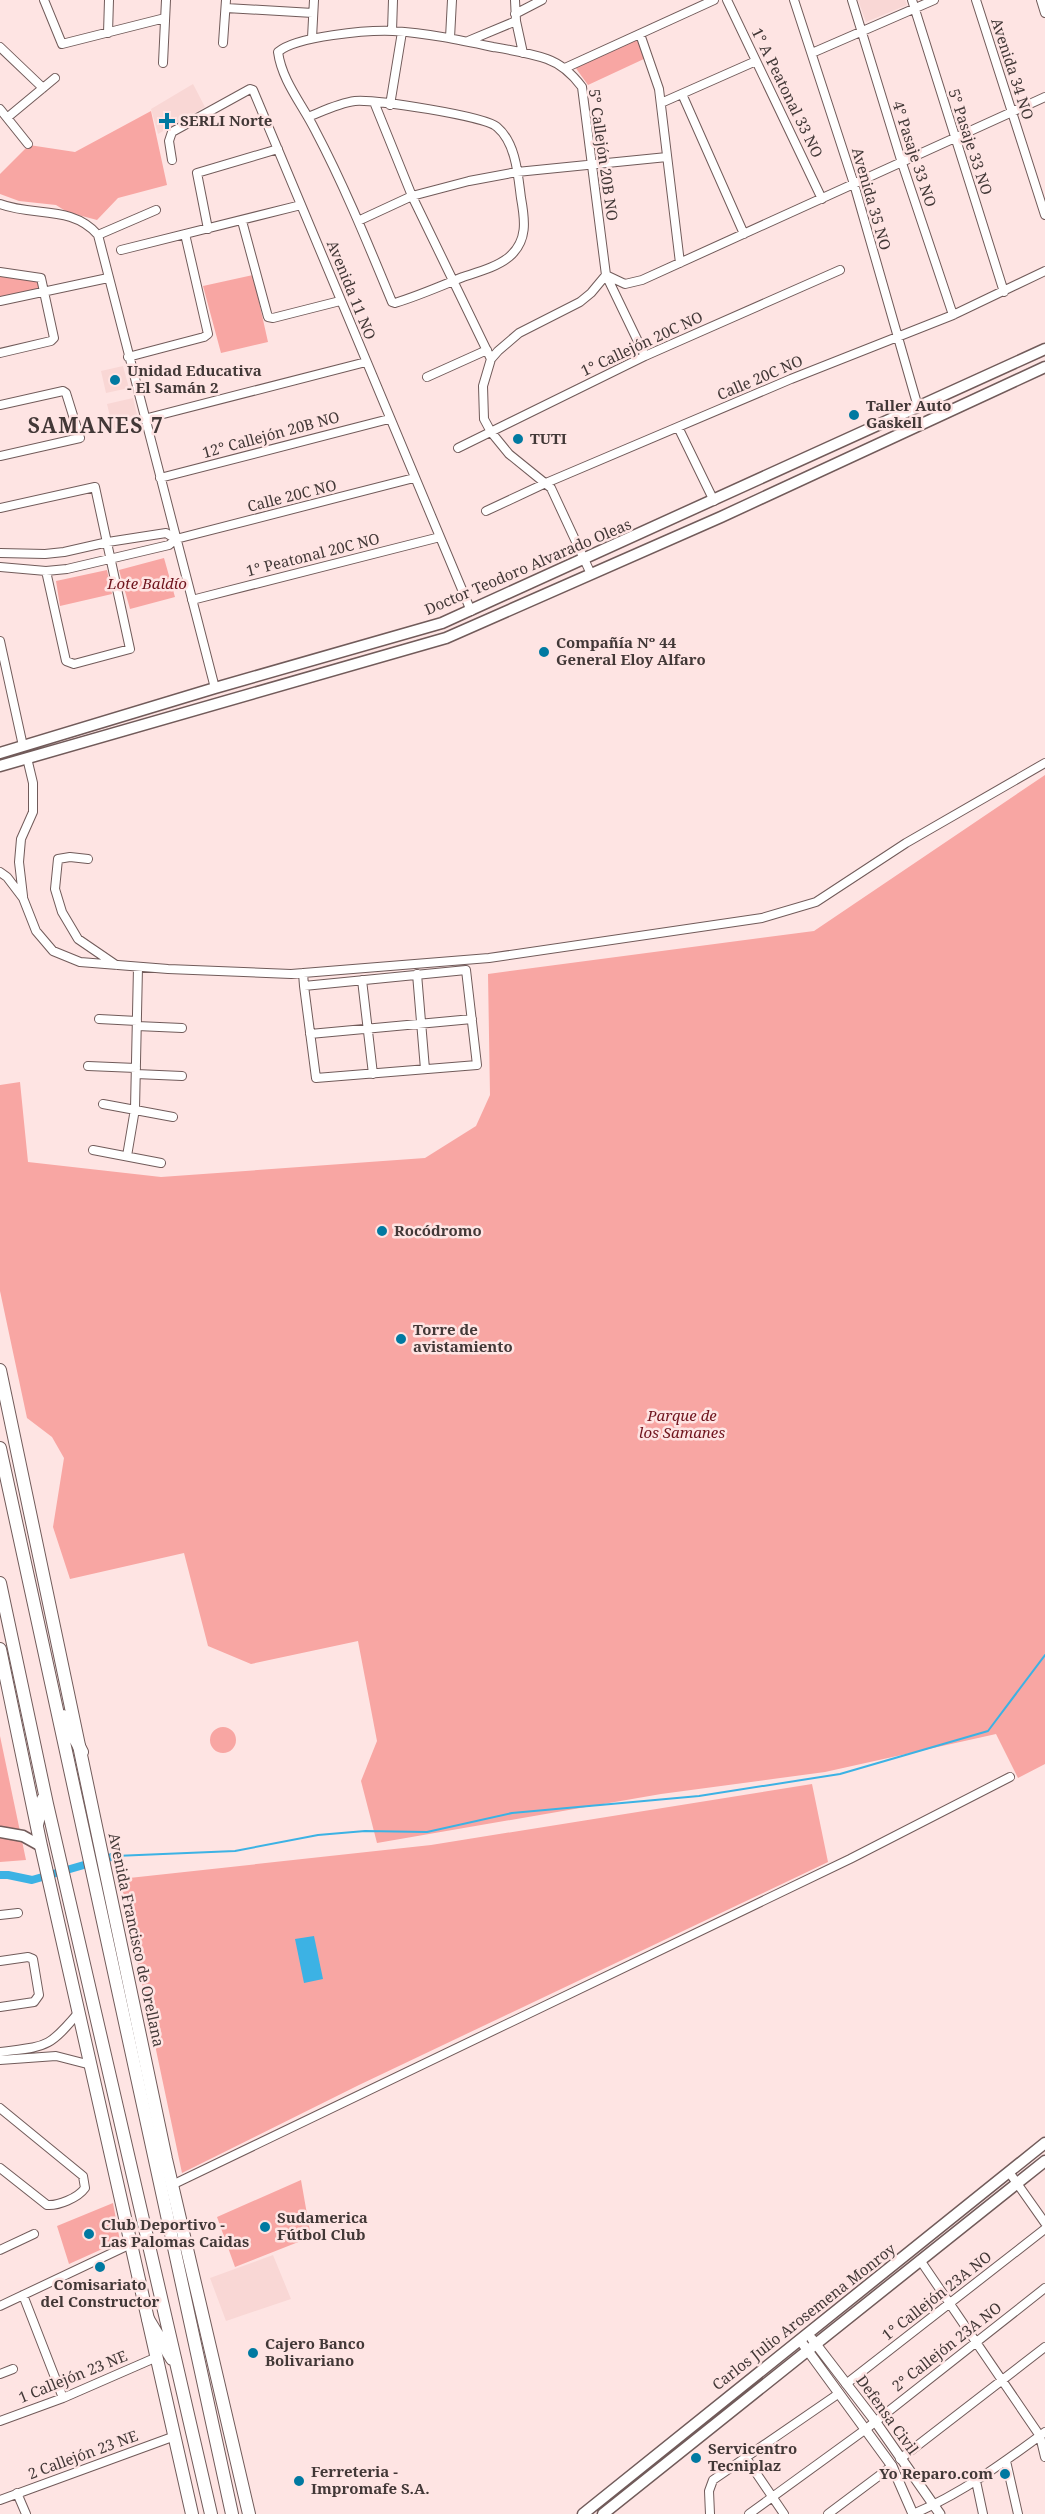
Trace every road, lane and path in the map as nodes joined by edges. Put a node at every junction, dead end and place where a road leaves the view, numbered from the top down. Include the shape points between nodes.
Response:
1 (44, 0) edge
2 (109, 0) edge
3 (166, 0) edge
4 (314, 0) edge
5 (393, 0) edge
6 (452, 0) edge
7 (515, 0) edge
8 (542, 0) edge
9 (714, 0) edge
10 (727, 0) edge
11 (794, 0) edge
12 (852, 0) edge
13 (934, 0) edge
14 (976, 0) edge
15 (1041, 0) edge
16 (226, 4) edge
17 (913, 4) edge
18 (313, 13) junction
19 (1045, 13) edge
20 (516, 17) junction
21 (165, 18) junction
22 (392, 31) junction
23 (862, 31) junction
24 (108, 33) junction
25 (402, 33) junction
26 (640, 34) junction
27 (312, 38) junction
28 (450, 38) junction
29 (467, 42) junction
30 (223, 43) dead end
31 (0, 47) edge
32 (523, 53) junction
33 (812, 53) junction
34 (756, 61) junction
35 (163, 63) dead end
36 (565, 68) junction
37 (55, 78) dead end
38 (43, 88) junction
39 (682, 94) junction
40 (1045, 97) edge
41 (374, 102) junction
42 (661, 104) junction
43 (390, 105) junction
44 (0, 109) edge
45 (1011, 112) junction
46 (8, 117) junction
47 (308, 117) junction
48 (954, 138) junction
49 (28, 144) dead end
50 (278, 149) junction
51 (667, 157) junction
52 (172, 160) dead end
53 (592, 163) junction
54 (902, 163) junction
55 (517, 172) junction
56 (854, 184) junction
57 (412, 196) junction
58 (822, 199) junction
59 (0, 204) edge
60 (301, 205) junction
61 (156, 210) dead end
62 (1045, 215) edge
63 (242, 221) junction
64 (358, 221) junction
65 (208, 229) junction
66 (185, 234) junction
67 (744, 234) junction
68 (98, 235) junction
69 (121, 250) dead end
70 (680, 263) junction
71 (840, 270) dead end
72 (0, 272) edge
73 (1045, 272) edge
74 (606, 275) junction
75 (108, 278) junction
76 (453, 281) junction
77 (44, 291) junction
78 (1004, 292) junction
79 (0, 301) edge
80 (340, 301) junction
81 (953, 315) junction
82 (897, 339) junction
83 (1045, 349) edge
84 (487, 350) junction
85 (0, 353) edge
86 (645, 356) junction
87 (128, 357) junction
88 (491, 359) junction
89 (366, 362) junction
90 (1045, 367) edge
91 (427, 377) dead end
92 (0, 405) edge
93 (918, 407) junction
94 (144, 419) junction
95 (389, 419) junction
96 (678, 427) junction
97 (490, 432) junction
98 (458, 448) dead end
99 (0, 456) edge
100 (160, 478) junction
101 (414, 478) junction
102 (546, 483) junction
103 (714, 501) junction
104 (0, 508) edge
105 (486, 511) dead end
106 (440, 537) junction
107 (176, 539) junction
108 (108, 542) junction
109 (0, 553) edge
110 (112, 558) junction
111 (585, 560) junction
112 (0, 567) edge
113 (46, 571) junction
114 (591, 574) junction
115 (525, 587) junction
116 (192, 600) junction
117 (531, 600) junction
118 (471, 611) junction
119 (0, 641) edge
120 (215, 688) junction
121 (23, 746) junction
122 (0, 753) edge
123 (27, 758) junction
124 (1045, 763) edge
125 (0, 766) edge
126 (88, 859) dead end
127 (0, 872) edge
128 (23, 898) junction
129 (117, 965) junction
130 (138, 967) junction
131 (303, 973) junction
132 (417, 974) junction
133 (362, 980) junction
134 (304, 986) junction
135 (99, 1019) dead end
136 (472, 1019) junction
137 (137, 1024) junction
138 (421, 1024) junction
139 (182, 1028) dead end
140 (368, 1029) junction
141 (310, 1034) junction
142 (88, 1066) dead end
143 (425, 1070) junction
144 (136, 1071) junction
145 (373, 1074) junction
146 (182, 1077) dead end
147 (103, 1104) dead end
148 (135, 1109) junction
149 (173, 1117) dead end
150 (93, 1150) dead end
151 (127, 1156) junction
152 (161, 1163) dead end
153 (0, 1370) edge
154 (0, 1448) edge
155 (0, 1583) edge
156 (0, 1648) edge
157 (55, 1702) junction
158 (82, 1752) junction
159 (1010, 1777) dead end
160 (44, 1789) junction
161 (37, 1825) junction
162 (0, 1832) edge
163 (42, 1852) junction
164 (18, 1913) dead end
165 (0, 1915) edge
166 (0, 1961) edge
167 (0, 2007) edge
168 (79, 2012) junction
169 (0, 2052) edge
170 (0, 2060) edge
171 (91, 2065) junction
172 (0, 2108) edge
173 (1045, 2143) edge
174 (1045, 2161) edge
175 (0, 2168) edge
176 (1009, 2172) junction
177 (1017, 2183) junction
178 (172, 2186) junction
179 (1045, 2223) edge
180 (1045, 2229) edge
181 (34, 2234) dead end
182 (131, 2244) junction
183 (0, 2250) edge
184 (920, 2260) junction
185 (1045, 2288) edge
186 (22, 2295) junction
187 (949, 2302) junction
188 (0, 2306) edge
189 (148, 2319) junction
190 (804, 2337) junction
191 (976, 2341) junction
192 (812, 2347) junction
193 (1045, 2347) edge
194 (157, 2357) junction
195 (13, 2369) dead end
196 (179, 2373) junction
197 (0, 2374) edge
198 (1002, 2380) junction
199 (846, 2384) junction
200 (838, 2394) junction
201 (63, 2398) junction
202 (0, 2421) edge
203 (875, 2421) junction
204 (866, 2429) junction
205 (1043, 2434) edge
206 (175, 2436) junction
207 (1045, 2457) edge
208 (746, 2458) junction
209 (900, 2459) junction
210 (1006, 2461) junction
211 (892, 2466) junction
212 (976, 2481) junction
213 (18, 2493) junction
214 (772, 2497) junction
215 (0, 2500) edge
216 (935, 2505) junction
217 (26, 2514) edge
218 (192, 2514) edge
219 (211, 2514) edge
220 (232, 2514) edge
221 (249, 2514) edge
222 (583, 2514) edge
223 (603, 2514) edge
224 (710, 2514) edge
225 (749, 2514) edge
226 (784, 2514) edge
227 (828, 2514) edge
228 (913, 2514) edge
229 (940, 2514) edge
230 (983, 2514) edge
231 (1018, 2514) edge

1 - 24 street via 62,44
2 - 24 street
3 - 21 street
4 - 18 street
5 - 22 street
6 - 28 street
7 - 20 street
8 - 20 street
9 - 26 street
10 - 34 street, 1° A Peatonal 33 NO
11 - 33 street, Avenida 35 NO
12 - 23 street, 4° Pasaje 33 NO
13 - 17 street
14 - 45 street, Avenida 34 NO
15 - 19 street
16 - 18 street
16 - 30 street
17 - 23 street
17 - 48 street, 5° Pasaje 33 NO
18 - 27 street
20 - 29 street
20 - 32 street
21 - 24 street
21 - 35 street
22 - 25 street
22 - 27 street
23 - 33 street
23 - 54 street, 4° Pasaje 33 NO
25 - 28 street
25 - 43 street
26 - 36 street
26 - 42 street via 651,60
27 - 47 street via 285,45 278,51 288,82
28 - 29 street
29 - 32 street
31 - 38 street
32 - 36 street
33 - 56 street, Avenida 35 NO
34 - 39 street
34 - 58 street, 1° A Peatonal 33 NO
36 - 53 street, 5° Callejón 20B NO via 582,87
37 - 38 street
38 - 46 street
39 - 42 street
39 - 67 street
40 - 45 street
41 - 43 street
41 - 47 street via 356,101
41 - 57 street
42 - 51 street
43 - 55 street via 488,120 508,140
44 - 46 street
45 - 48 street
45 - 62 street, Avenida 34 NO
46 - 49 street
47 - 64 street
48 - 54 street
48 - 78 street, 5° Pasaje 33 NO
50 - 52 street, Avenida 11 NO via 250,89 172,132
50 - 60 street, Avenida 11 NO
50 - 65 street via 196,173
51 - 53 street
51 - 70 street
53 - 55 street
53 - 74 street, 5° Callejón 20B NO
54 - 56 street
54 - 81 street, 4° Pasaje 33 NO
55 - 57 street
55 - 76 street via 525,218 522,240 509,257
56 - 58 street
56 - 82 street, Avenida 35 NO
57 - 64 street
57 - 76 street
58 - 67 street
59 - 68 street via 73,217 89,224
60 - 63 street
60 - 80 street, Avenida 11 NO
61 - 68 street
63 - 65 street
63 - 80 street via 268,317
64 - 76 street via 392,302
65 - 66 street
66 - 69 street
66 - 87 street via 208,334
67 - 70 street
68 - 75 street
70 - 74 street via 625,284
71 - 86 street, 1° Callejón 20C NO
72 - 77 street via 39,277
73 - 78 street, Calle 20C NO
74 - 86 street, 5° Callejón 20B NO
74 - 88 street via 580,302 519,333
75 - 77 street
75 - 87 street
76 - 84 street
77 - 79 street
77 - 85 street via 53,339
78 - 81 street, Calle 20C NO
80 - 89 street, Avenida 11 NO
81 - 82 street, Calle 20C NO
82 - 93 street, Avenida 35 NO
82 - 96 street, Calle 20C NO
83 - 93 main road, Doctor Teodoro Alvarado Oleas
84 - 88 street
84 - 91 street
86 - 97 street, 1° Callejón 20C NO
87 - 94 street
88 - 97 street via 482,406
89 - 94 street
89 - 95 street, Avenida 11 NO
90 - 114 main road, Doctor Teodoro Alvarado Oleas
92 - 99 street via 63,391 80,438
93 - 103 main road, Doctor Teodoro Alvarado Oleas
94 - 100 street
95 - 100 street, 12° Callejón 20B NO
95 - 101 street, Avenida 11 NO
96 - 102 street, Calle 20C NO
96 - 103 street
97 - 98 street, 1° Callejón 20C NO
97 - 102 street via 509,454
100 - 107 street
101 - 106 street, Avenida 11 NO
101 - 107 street, Calle 20C NO
102 - 105 street, Calle 20C NO
102 - 111 street
103 - 111 main road, Doctor Teodoro Alvarado Oleas
104 - 108 street via 95,487
106 - 116 street, 1° Peatonal 20C NO
106 - 118 street, Avenida 11 NO
107 - 108 street via 166,532
107 - 110 street, Calle 20C NO via 169,545
107 - 116 street
108 - 109 street via 54,554
108 - 110 street
110 - 113 street, Calle 20C NO
110 - 113 street via 130,649 74,664 66,661
111 - 114 street
111 - 115 main road, Doctor Teodoro Alvarado Oleas
112 - 113 street, Calle 20C NO
114 - 117 main road, Doctor Teodoro Alvarado Oleas
115 - 117 main road
115 - 118 main road, Doctor Teodoro Alvarado Oleas
116 - 120 street
117 - 123 main road, Doctor Teodoro Alvarado Oleas via 446,638
118 - 120 main road, Doctor Teodoro Alvarado Oleas via 442,623
119 - 121 street
120 - 121 main road, Doctor Teodoro Alvarado Oleas
121 - 122 main road, Doctor Teodoro Alvarado Oleas
123 - 125 main road, Doctor Teodoro Alvarado Oleas
123 - 128 street via 33,783 33,812 21,839
124 - 131 street via 906,843 816,902 762,918 489,958
126 - 129 street via 58,860 55,889 62,912 78,939
127 - 128 street
128 - 129 street via 36,931 53,951 80,962
129 - 130 street
130 - 131 street
130 - 137 street
131 - 134 street
132 - 133 street
132 - 136 street via 466,970
132 - 138 street
133 - 134 street
133 - 140 street
134 - 141 street
135 - 137 street
136 - 138 street
136 - 143 street via 477,1065
137 - 139 street
137 - 144 street
138 - 140 street
138 - 143 street
140 - 141 street
140 - 145 street
141 - 145 street via 316,1078
142 - 144 street
143 - 145 street
144 - 146 street
144 - 148 street
147 - 148 street
148 - 149 street
148 - 151 street
150 - 151 street
151 - 152 street
153 - 158 main road, Avenida Francisco de Orellana
154 - 157 main road, Avenida Francisco de Orellana
155 - 160 main road
156 - 161 main road
157 - 158 main road
157 - 220 main road, Avenida Francisco de Orellana
158 - 178 main road, Avenida Francisco de Orellana
159 - 178 street via 850,1859
160 - 161 main road
160 - 196 main road
161 - 163 main road
162 - 163 main road via 23,1836
163 - 168 main road
164 - 165 street
166 - 167 street via 33,1959 39,1995 34,2002
168 - 169 street via 57,2038 45,2045
168 - 171 main road
170 - 171 street via 60,2056
171 - 182 main road
172 - 175 street via 83,2176 85,2188 76,2197 46,2205
173 - 176 main road, Carlos Julio Arosemena Monroy
174 - 177 main road, Carlos Julio Arosemena Monroy
176 - 177 street
176 - 190 main road, Carlos Julio Arosemena Monroy
177 - 179 street
177 - 184 main road, Carlos Julio Arosemena Monroy
178 - 221 main road, Avenida Francisco de Orellana
180 - 187 street, 1° Callejón 23A NO
181 - 183 street
182 - 186 street
182 - 189 main road
184 - 187 street
184 - 192 main road, Carlos Julio Arosemena Monroy
185 - 191 street, 2° Callejón 23A NO
186 - 188 street
186 - 201 street
187 - 191 street
187 - 199 street, 1° Callejón 23A NO
189 - 194 main road
189 - 196 main road
190 - 192 street, Defensa Civil
190 - 222 main road, Carlos Julio Arosemena Monroy
191 - 198 street
191 - 203 street, 2° Callejón 23A NO
192 - 199 street, Defensa Civil
192 - 200 street, Defensa Civil
192 - 223 main road, Carlos Julio Arosemena Monroy
193 - 198 street
194 - 201 street, 1 Callejón 23 NE
194 - 206 main road
195 - 197 street
196 - 219 main road
198 - 205 street
198 - 209 street
199 - 203 street, Defensa Civil
200 - 204 street, Defensa Civil
200 - 208 street
201 - 202 street, 1 Callejón 23 NE
203 - 204 street, 2° Callejón 23A NO
203 - 209 street, Defensa Civil
204 - 211 street, Defensa Civil
204 - 214 street, 2° Callejón 23A NO
205 - 207 street
205 - 210 street
206 - 213 street, 2 Callejón 23 NE
206 - 218 main road
208 - 214 street
208 - 224 street via 713,2480
209 - 216 street, Defensa Civil
210 - 212 street
210 - 231 street
211 - 227 street
211 - 228 street, Defensa Civil
212 - 216 street
212 - 230 street
213 - 215 street, 2 Callejón 23 NE
213 - 217 street
214 - 225 street, 2° Callejón 23A NO
214 - 226 street
216 - 228 street
216 - 229 street, Defensa Civil

